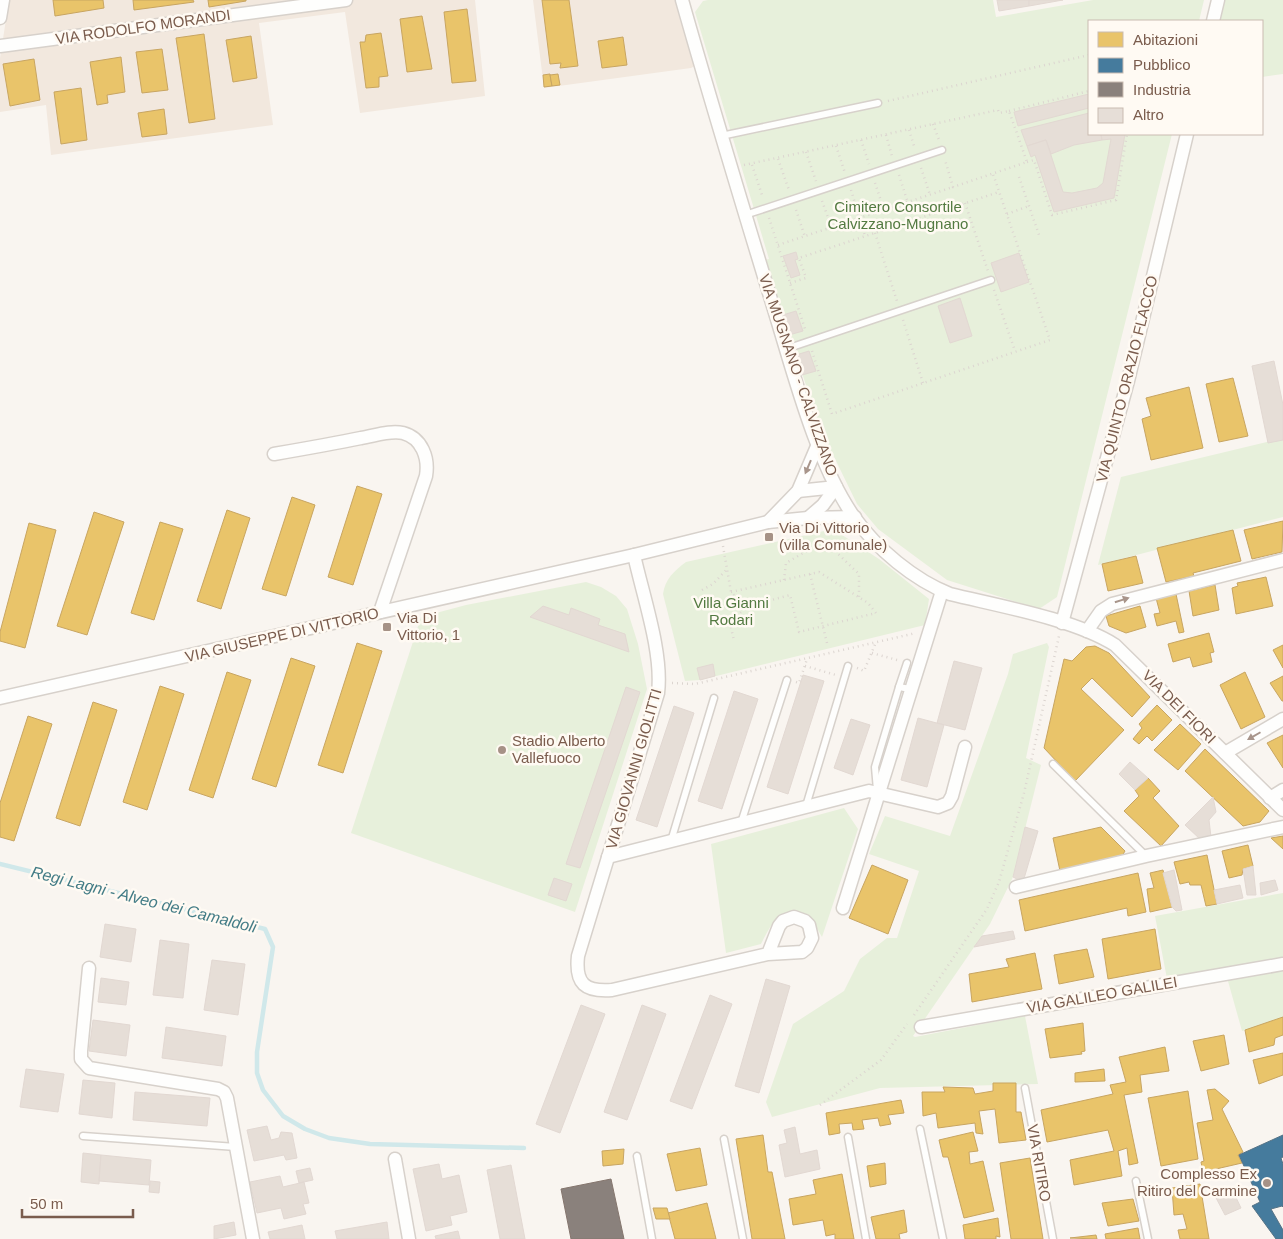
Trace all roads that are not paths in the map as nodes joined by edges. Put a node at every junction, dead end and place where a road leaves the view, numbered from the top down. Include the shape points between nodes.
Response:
1 (3, 0) edge
2 (346, 0) edge
3 (682, 0) edge
4 (1218, 0) edge
5 (0, 18) edge
6 (1213, 20) edge
7 (0, 46) edge
8 (878, 103) road end
9 (1187, 135) edge
10 (721, 136) junction
11 (942, 150) road end
12 (745, 215) junction
13 (990, 280) dead end
14 (786, 349) junction
15 (818, 444) junction
16 (274, 454) dead end
17 (836, 487) junction
18 (798, 491) junction
19 (808, 518) junction
20 (855, 518) junction
21 (768, 522) junction
22 (634, 555) junction
23 (1283, 560) edge
24 (942, 591) junction
25 (380, 612) junction
26 (1062, 623) junction
27 (1087, 631) junction
28 (907, 663) road end
29 (848, 666) road end
30 (787, 680) road end
31 (905, 688) junction
32 (0, 698) edge
33 (714, 698) dead end
34 (1283, 719) edge
35 (965, 747) dead end
36 (1225, 753) junction
37 (1053, 764) dead end
38 (1283, 790) edge
39 (878, 792) junction
40 (1270, 798) junction
41 (806, 806) junction
42 (1283, 810) edge
43 (741, 823) junction
44 (1283, 827) edge
45 (671, 841) junction
46 (1146, 856) junction
47 (608, 857) junction
48 (1016, 887) dead end
49 (843, 908) dead end
50 (768, 954) dead end
51 (1283, 964) edge
52 (88, 968) dead end
53 (921, 1027) dead end
54 (1025, 1088) dead end
55 (920, 1129) dead end
56 (83, 1136) dead end
57 (848, 1137) dead end
58 (724, 1139) dead end
59 (236, 1147) junction
60 (637, 1156) dead end
61 (395, 1159) dead end
62 (1136, 1181) dead end
63 (254, 1239) edge
64 (409, 1239) edge
65 (652, 1239) edge
66 (743, 1239) edge
67 (866, 1239) edge
68 (943, 1239) edge
69 (1052, 1239) edge
70 (1148, 1239) edge

1 - 5 street
2 - 7 street, VIA RODOLFO MORANDI
3 - 10 street, VIA MUGNANO - CALVIZZANO
4 - 6 street
8 - 10 lane
9 - 26 street, VIA QUINTO ORAZIO FLACCO via 1128,381
10 - 12 street, VIA MUGNANO - CALVIZZANO
11 - 12 lane
12 - 14 street, VIA MUGNANO - CALVIZZANO
13 - 14 lane
14 - 15 street, VIA MUGNANO - CALVIZZANO
15 - 17 street, VIA MUGNANO - CALVIZZANO
15 -> 18 street
16 - 25 street via 392,433 412,437 426,454 426,476
17 - 18 street
17 - 19 street
17 - 20 street, VIA MUGNANO - CALVIZZANO
18 - 21 street
19 - 20 street, VIA GIUSEPPE DI VITTORIO
19 - 21 street, VIA GIUSEPPE DI VITTORIO
20 - 24 street, VIA MUGNANO - CALVIZZANO via 883,549 927,584
21 - 22 street, VIA GIUSEPPE DI VITTORIO
22 - 25 street, VIA GIUSEPPE DI VITTORIO
22 - 47 street, VIA GIOVANNI GIOLITTI via 660,681 655,708
27 -> 23 street via 1101,611 1126,599
24 - 26 street, VIA MUGNANO - CALVIZZANO
24 - 31 street via 930,630
25 - 32 street, VIA GIUSEPPE DI VITTORIO
26 - 27 street, VIA DEI FIORI
27 - 36 street, VIA DEI FIORI via 1102,637 1130,658
28 - 31 lane
29 - 41 lane
30 - 43 lane
31 - 39 street
33 - 45 lane
34 -> 36 street
35 - 39 street, VIA GIOVANNI GIOLITTI via 952,796 944,805 933,808
36 - 40 street, VIA DEI FIORI
37 - 46 lane
38 - 40 street
39 - 41 street, VIA GIOVANNI GIOLITTI via 862,792
39 - 49 street
40 - 42 street, VIA DEI FIORI
41 - 43 street, VIA GIOVANNI GIOLITTI
43 - 45 street, VIA GIOVANNI GIOLITTI
44 - 46 street
45 - 47 street, VIA GIOVANNI GIOLITTI
46 - 48 street
47 - 50 street, VIA GIOVANNI GIOLITTI via 576,966 583,985 590,990 612,990
51 - 53 street, VIA GALILEO GALILEI
52 - 59 street via 81,1051 83,1064 88,1068 224,1092
54 - 69 lane, VIA RITIRO
55 - 68 lane
56 - 59 lane
57 - 67 lane
58 - 66 lane
59 - 63 street
60 - 65 lane
61 - 64 street
62 - 70 lane

